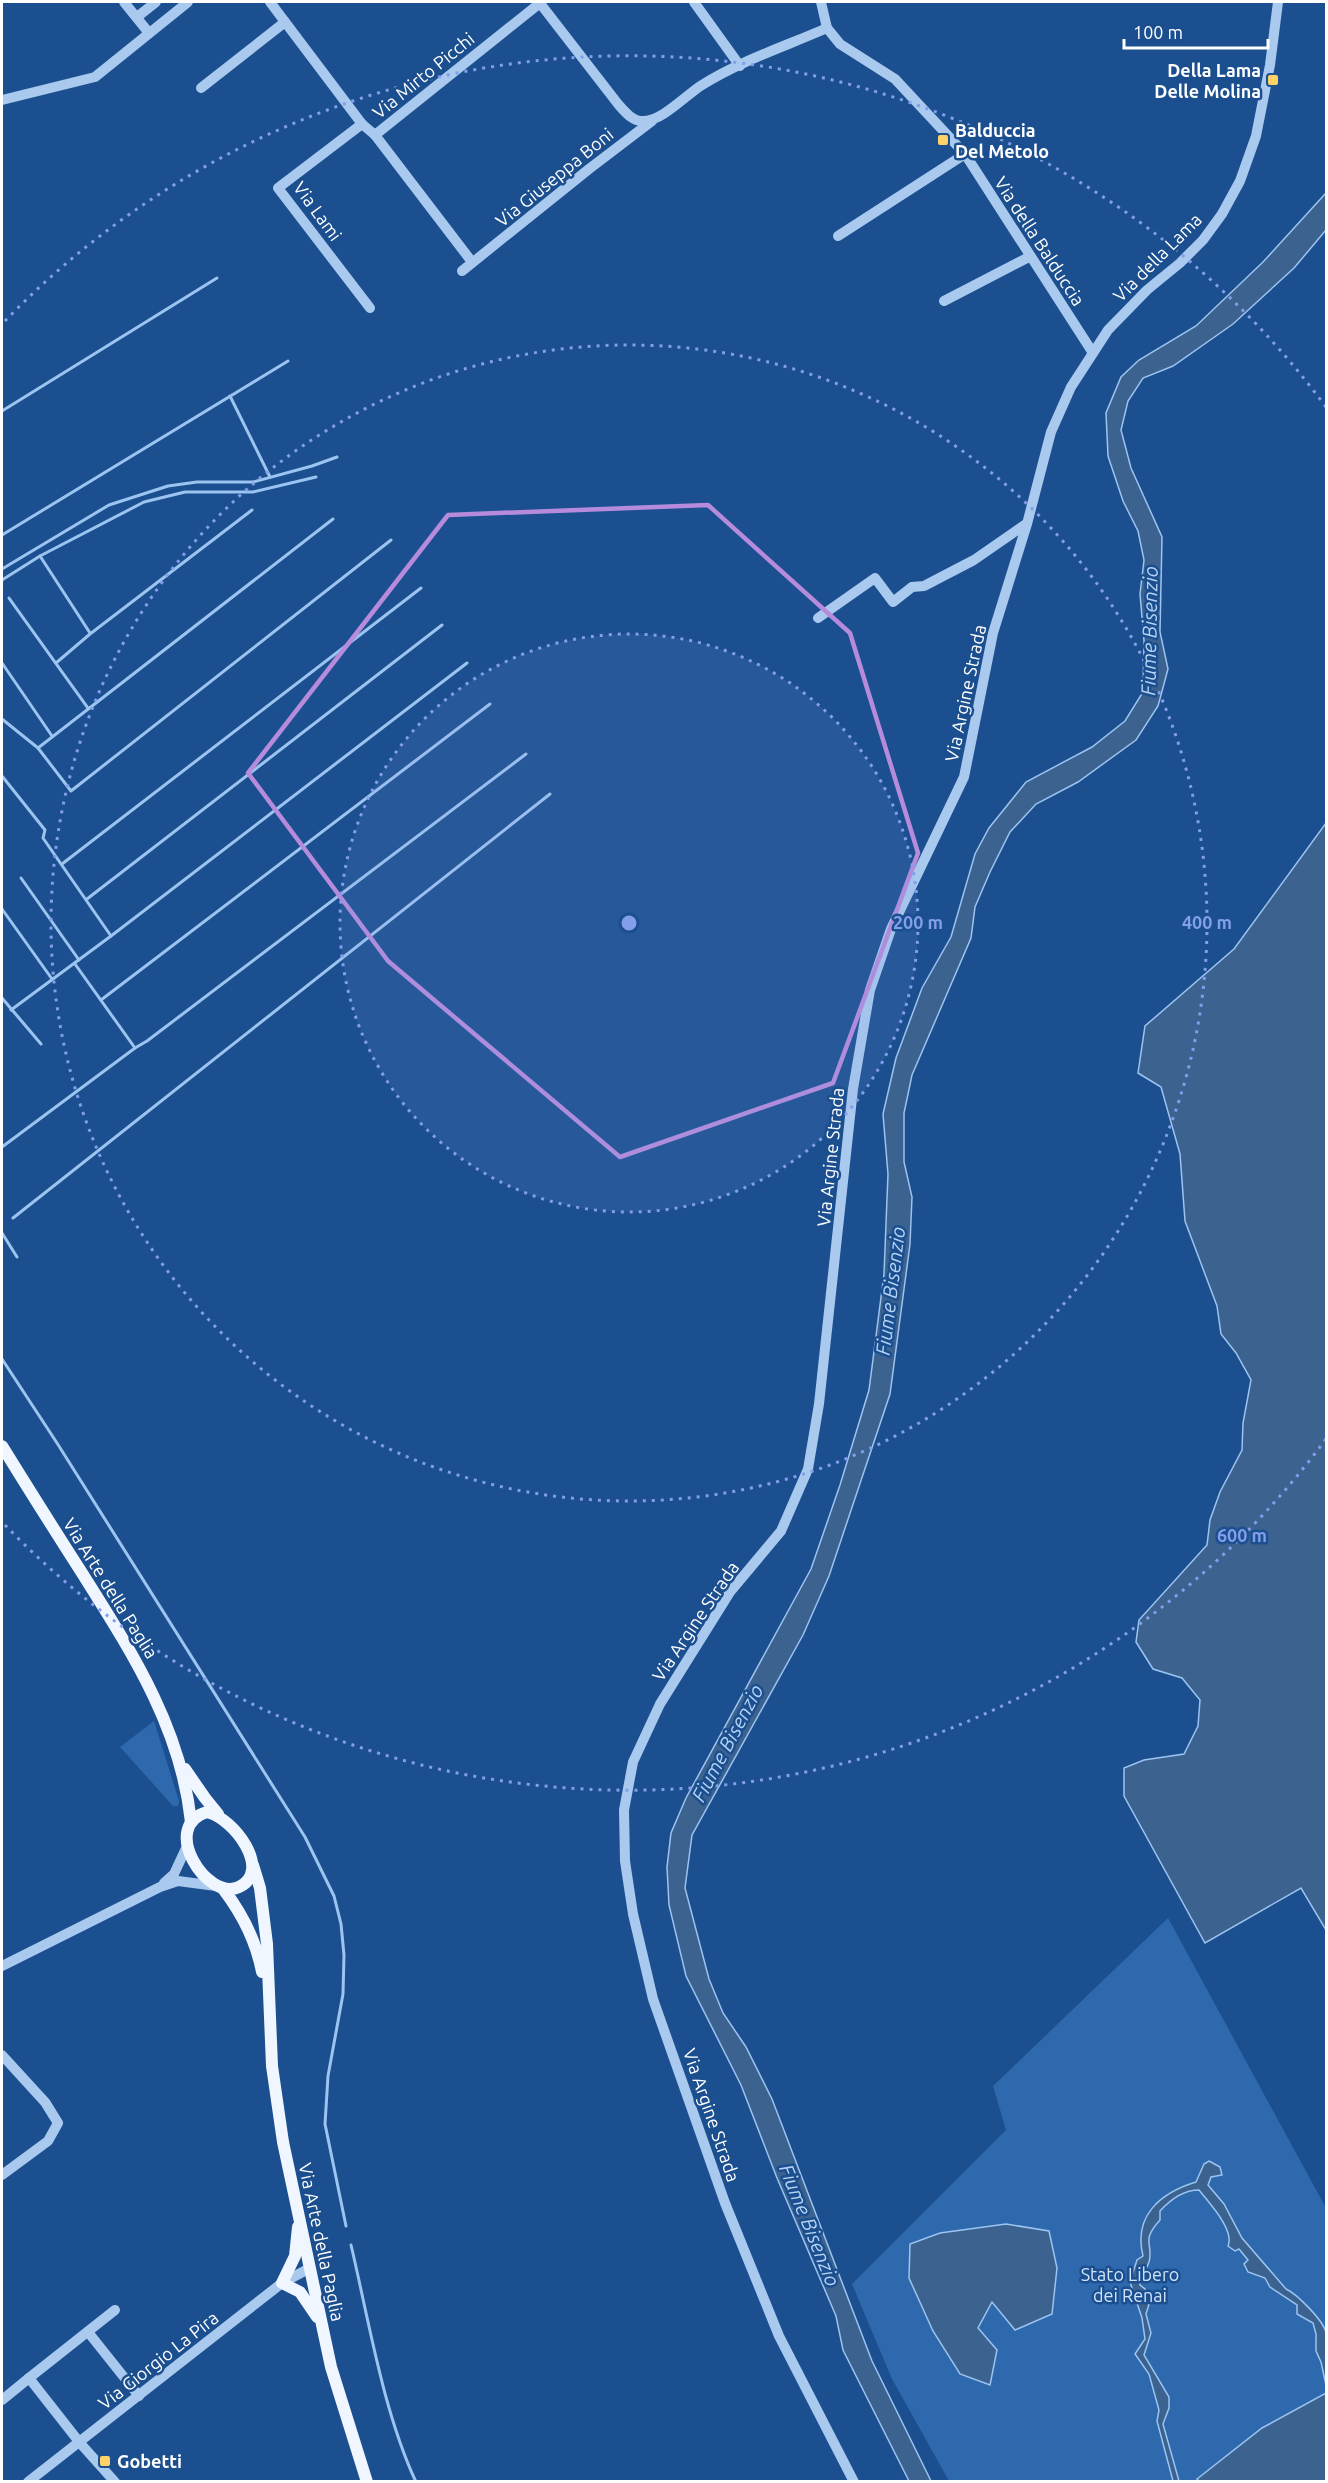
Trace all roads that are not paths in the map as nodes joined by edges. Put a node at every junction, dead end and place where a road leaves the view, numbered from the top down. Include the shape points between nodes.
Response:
1 (124, 2) edge
2 (156, 2) edge
3 (188, 2) edge
4 (270, 2) edge
5 (539, 2) edge
6 (694, 2) edge
7 (820, 2) edge
8 (1278, 2) edge
9 (136, 17) junction
10 (285, 22) junction
11 (827, 28) junction
12 (149, 33) junction
13 (740, 66) junction
14 (201, 88) dead end
15 (2, 100) edge
16 (656, 119) junction
17 (362, 124) junction
18 (375, 135) junction
19 (965, 154) junction
20 (838, 236) dead end
21 (1029, 257) junction
22 (472, 262) junction
23 (462, 271) dead end
24 (944, 301) dead end
25 (370, 309) dead end
26 (1092, 353) junction
27 (1027, 524) junction
28 (818, 618) dead end
29 (2, 1446) edge
30 (178, 1755) junction
31 (218, 1814) junction
32 (191, 1821) junction
33 (187, 1846) junction
34 (252, 1865) junction
35 (160, 1887) junction
36 (220, 1888) junction
37 (2, 1966) edge
38 (268, 2005) junction
39 (2, 2055) edge
40 (2, 2175) edge
41 (299, 2214) junction
42 (310, 2268) junction
43 (282, 2283) junction
44 (115, 2310) dead end
45 (321, 2323) junction
46 (88, 2331) junction
47 (29, 2378) junction
48 (139, 2396) junction
49 (2, 2400) edge
50 (80, 2443) junction
51 (28, 2481) edge
52 (115, 2481) edge
53 (367, 2481) edge
54 (854, 2481) edge

1 - 9 street
2 - 9 street
3 - 12 street
4 - 10 street, Via Mirto Picchi
5 - 16 street via 626,112 639,121
5 - 18 street, Via Mirto Picchi
6 - 13 street
7 - 11 street
8 - 26 street, Via della Lama via 1256,136 1240,181 1203,240 1147,290 1108,330
9 - 12 street
10 - 14 street
10 - 17 street, Via Mirto Picchi
11 - 13 street, Via Giuseppa Boni
11 - 19 street, Via della Balduccia via 849,51 895,79
12 - 15 street via 95,77
13 - 16 street, Via Giuseppa Boni via 704,84
16 - 22 street, Via Giuseppa Boni
17 - 18 street, Via Mirto Picchi
17 - 25 street, Via Lami via 278,188
18 - 22 street
19 - 20 street
19 - 21 street, Via della Balduccia
21 - 24 street
21 - 26 street, Via della Balduccia
22 - 23 street, Via Giuseppa Boni
26 - 27 street, Via della Lama via 1051,432
27 - 28 street via 974,560 924,586 912,587 893,602 875,578
27 - 54 street, Via Argine Strada via 993,633 964,777 891,929 870,990 853,1089 819,1404 808,1469 781,1531 730,1592 660,1704 633,1762 624,1810 625,1861 633,1914 653,1998 725,2204 779,2336
29 - 30 main road, Via Arte della Paglia via 129,1647
30 - 31 main road, Via Arte della Paglia
30 - 32 main road, Via Arte della Paglia
31 - 32 main road via 207,1812
31 - 34 main road, Via Arte della Paglia via 236,1829
32 - 33 main road, Via Arte della Paglia via 187,1827
33 - 35 street via 174,1874
33 - 36 main road, Via Arte della Paglia via 204,1875
34 - 36 main road via 241,1886
34 - 38 main road, Via Arte della Paglia via 260,1888 267,1944
35 - 36 street via 178,1881
35 - 37 street
36 - 38 main road, Via Arte della Paglia via 237,1907 254,1940
38 - 41 main road, Via Arte della Paglia via 283,2142
39 - 40 street via 45,2102 58,2123 48,2141
41 - 42 main road, Via Arte della Paglia
41 - 43 main road via 295,2256
42 - 43 street, Via Giorgio La Pira
42 - 45 main road, Via Arte della Paglia
43 - 45 main road via 300,2292
43 - 48 street, Via Giorgio La Pira
44 - 46 street
45 - 53 main road, Via Arte della Paglia
46 - 47 street
46 - 48 street
47 - 49 street
47 - 50 street
48 - 50 street, Via Giorgio La Pira
50 - 51 street, Via Giorgio La Pira
50 - 52 street

